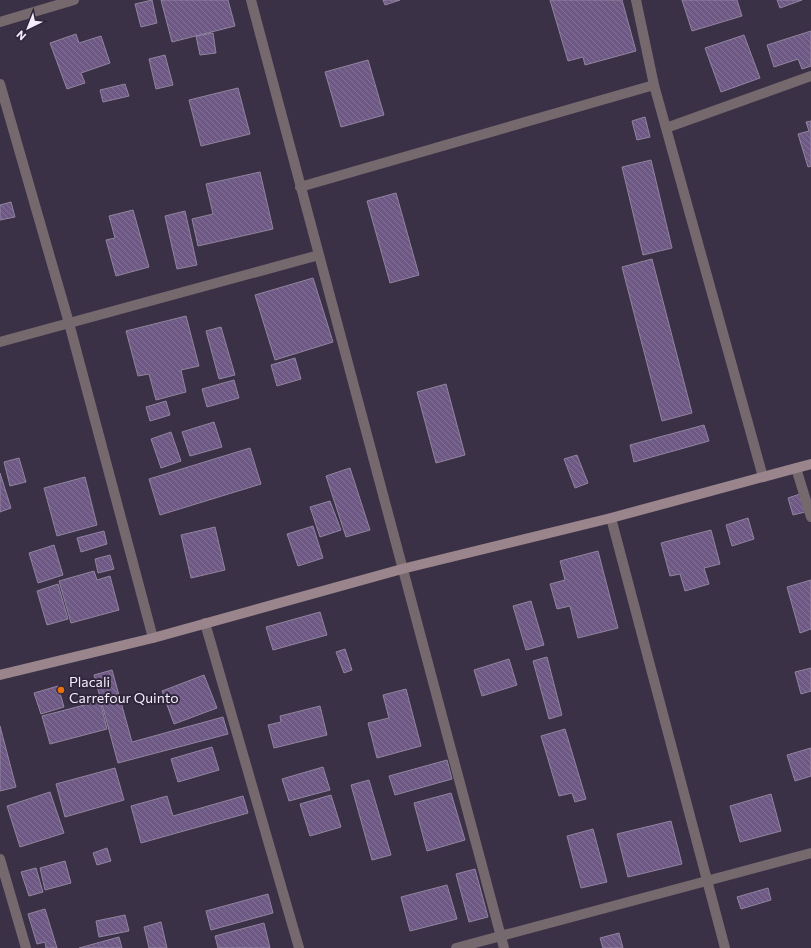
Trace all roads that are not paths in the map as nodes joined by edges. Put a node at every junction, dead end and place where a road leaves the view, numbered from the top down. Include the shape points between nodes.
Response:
1 (74, 0) edge
2 (251, 0) edge
3 (636, 0) edge
4 (0, 22) edge
5 (811, 76) edge
6 (0, 84) edge
7 (654, 85) junction
8 (666, 128) junction
9 (300, 187) junction
10 (319, 255) junction
11 (69, 323) junction
12 (0, 342) edge
13 (811, 464) edge
14 (796, 468) junction
15 (763, 477) junction
16 (811, 517) edge
17 (611, 518) junction
18 (402, 569) junction
19 (205, 623) junction
20 (153, 638) junction
21 (0, 675) edge
22 (811, 853) edge
23 (1, 863) edge
24 (708, 880) junction
25 (500, 936) junction
26 (26, 948) edge
27 (298, 948) edge
28 (456, 948) edge
29 (504, 948) edge
30 (725, 948) edge

1 - 4 street
2 - 9 street
3 - 7 street
5 - 8 street
6 - 11 street
7 - 8 street
7 - 9 street
8 - 15 street
9 - 10 street
10 - 11 street
10 - 18 street
11 - 12 street
11 - 20 street
13 - 14 street
14 - 15 street
14 - 16 street
15 - 17 street
17 - 18 street
17 - 24 street
18 - 19 street
18 - 25 street
19 - 20 street
19 - 27 street
20 - 21 street
22 - 24 street
23 - 26 street
24 - 25 street
24 - 30 street
25 - 28 street
25 - 29 street

